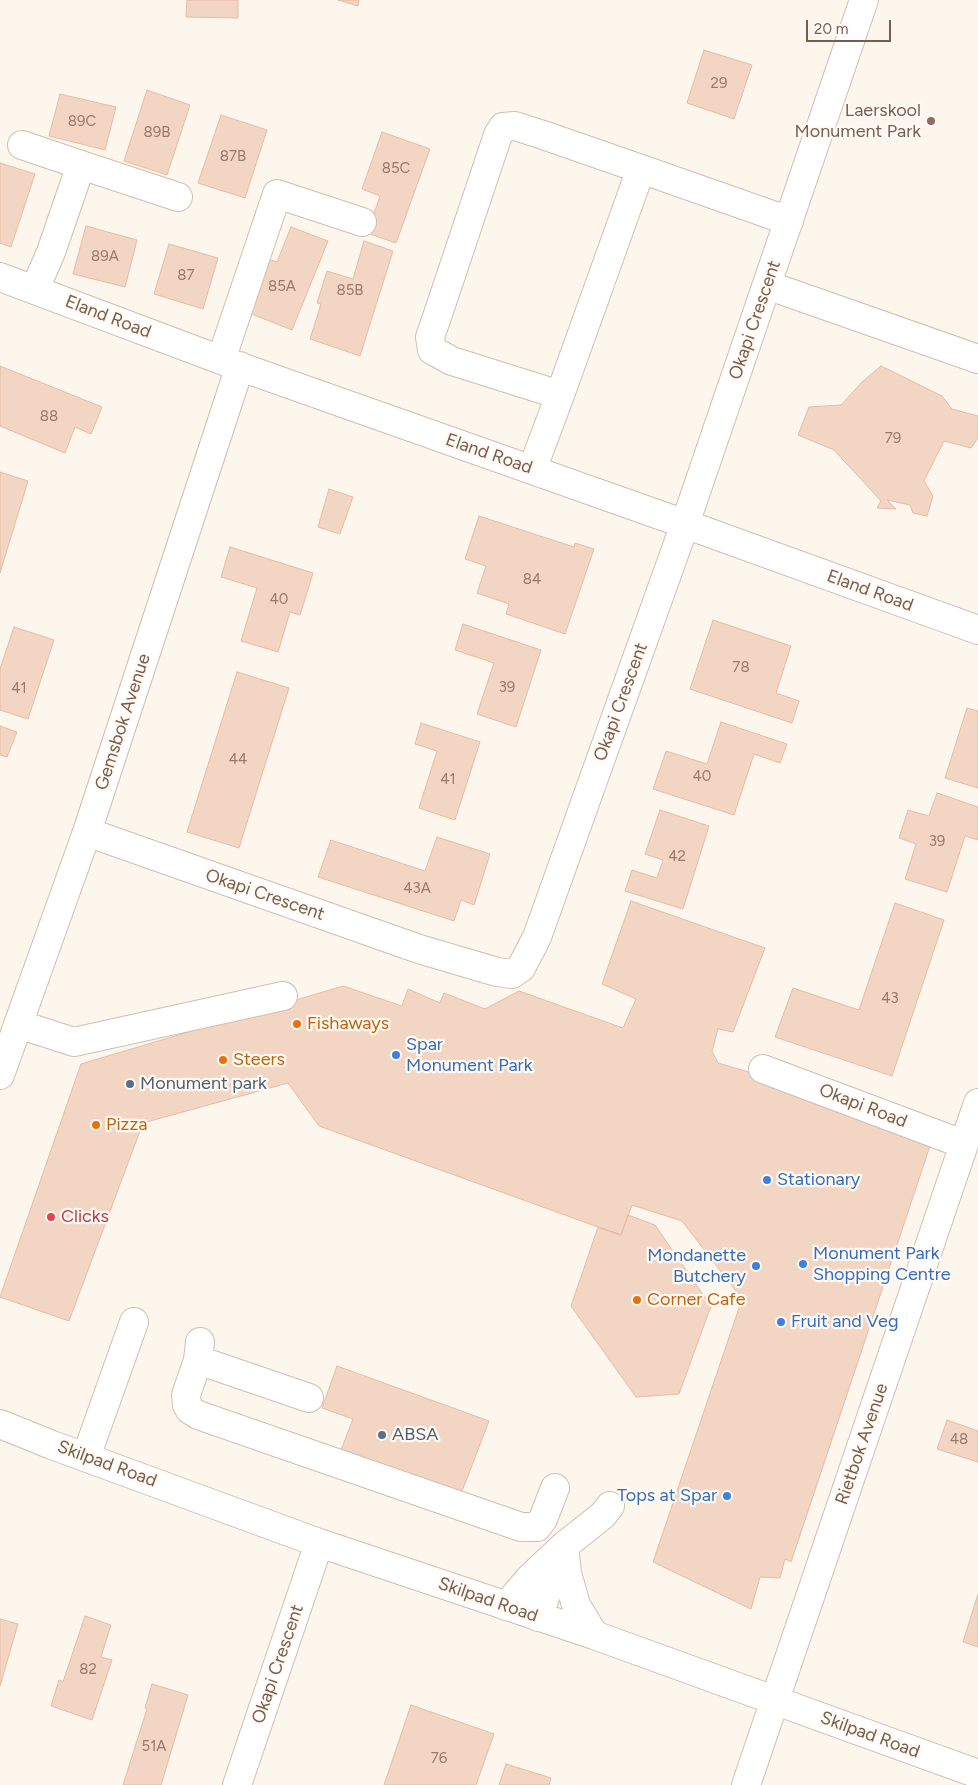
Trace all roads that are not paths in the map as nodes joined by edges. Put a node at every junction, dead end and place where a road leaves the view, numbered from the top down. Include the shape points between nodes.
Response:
1 (864, 0) edge
2 (22, 145) dead end
3 (81, 165) junction
4 (641, 169) junction
5 (178, 197) dead end
6 (789, 220) junction
7 (362, 222) dead end
8 (0, 277) edge
9 (767, 285) junction
10 (35, 289) junction
11 (978, 359) edge
12 (230, 363) junction
13 (560, 395) junction
14 (532, 470) junction
15 (685, 524) junction
16 (978, 630) edge
17 (87, 832) junction
18 (283, 996) dead end
19 (18, 1024) junction
20 (763, 1069) dead end
21 (0, 1075) edge
22 (978, 1103) edge
23 (963, 1144) junction
24 (134, 1322) dead end
25 (309, 1398) dead end
26 (0, 1424) edge
27 (86, 1457) junction
28 (555, 1488) dead end
29 (610, 1506) dead end
30 (319, 1543) junction
31 (564, 1546) junction
32 (506, 1606) junction
33 (538, 1617) junction
34 (594, 1635) junction
35 (776, 1701) junction
36 (978, 1774) edge
37 (237, 1785) edge
38 (746, 1785) edge

1 - 6 street, Okapi Crescent
2 - 3 street
3 - 5 street
3 - 10 street
4 - 6 street
4 - 13 street
4 - 13 street via 515,126 503,128 498,135 430,337 432,350 452,361
6 - 9 street, Okapi Crescent
7 - 12 street, Gemsbok Avenue via 278,194
8 - 10 street, Eland Road
9 - 11 street
9 - 15 street, Okapi Crescent
10 - 12 street, Eland Road
12 - 14 street, Eland Road
12 - 17 street, Gemsbok Avenue
13 - 14 street
14 - 15 street, Eland Road
15 - 16 street, Eland Road
15 - 17 street, Okapi Crescent via 534,945 516,972 498,972 419,949
17 - 19 street, Gemsbok Avenue
18 - 19 street via 74,1042
19 - 21 street, Gemsbok Avenue
20 - 23 street, Okapi Road
22 - 23 street, Rietbok Avenue
23 - 35 street, Rietbok Avenue
24 - 27 street
25 - 28 street via 199,1351 186,1405 198,1415 521,1527 537,1527
26 - 27 street, Skilpad Road
27 - 30 street, Skilpad Road
29 - 31 street
30 - 32 street, Skilpad Road
30 - 37 street, Okapi Crescent
31 - 32 street
31 - 33 street
31 - 34 street via 576,1605
32 - 33 street, Skilpad Road
33 - 34 street, Skilpad Road
34 - 35 street, Skilpad Road
35 - 36 street, Skilpad Road
35 - 38 street, Rietbok Avenue

